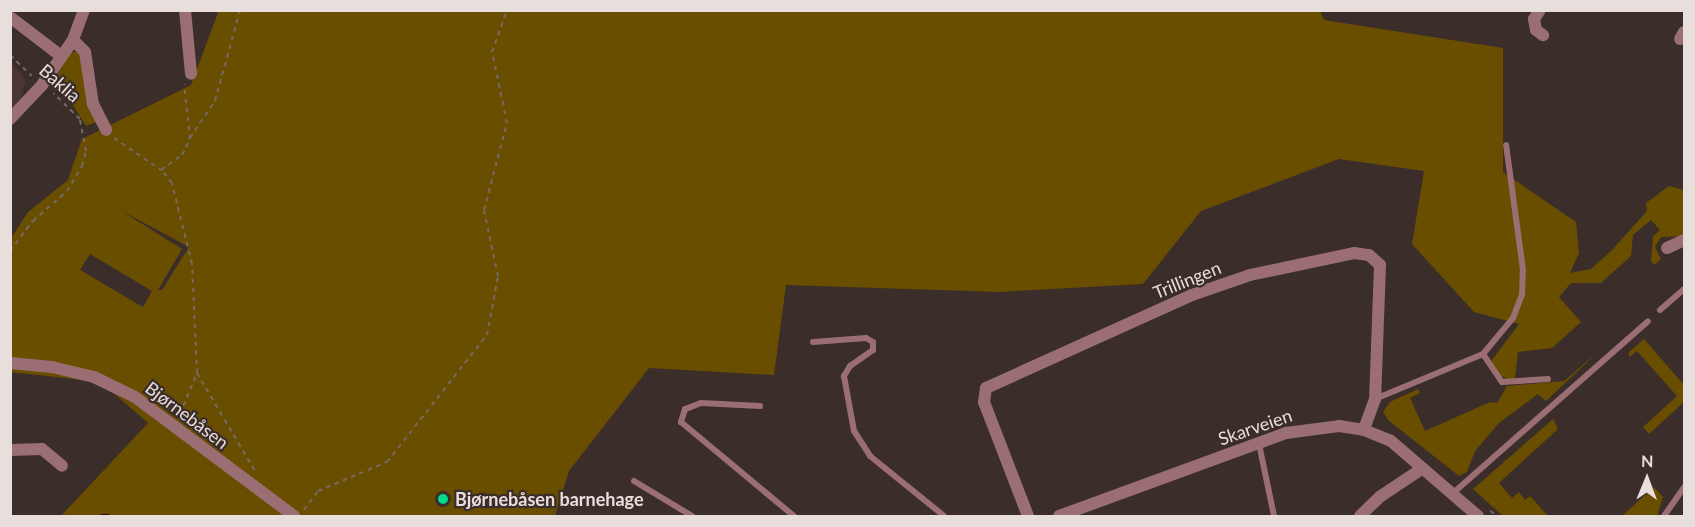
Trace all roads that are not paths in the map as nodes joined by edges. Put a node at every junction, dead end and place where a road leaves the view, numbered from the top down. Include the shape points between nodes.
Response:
1 (84, 10) edge
2 (185, 10) edge
3 (1540, 10) edge
4 (10, 17) edge
5 (1543, 35) dead end
6 (73, 40) junction
7 (61, 56) junction
8 (191, 74) road end
9 (10, 119) edge
10 (106, 130) road end
11 (1506, 145) dead end
12 (1684, 240) edge
13 (1667, 248) dead end
14 (1684, 289) edge
15 (1660, 310) dead end
16 (1648, 321) dead end
17 (813, 342) dead end
18 (1483, 354) junction
19 (10, 363) edge
20 (1548, 379) dead end
21 (1375, 399) junction
22 (760, 406) dead end
23 (1364, 430) junction
24 (1258, 444) junction
25 (10, 450) edge
26 (62, 466) dead end
27 (1423, 468) junction
28 (634, 481) dead end
29 (1684, 487) edge
30 (1452, 494) junction
31 (296, 516) edge
32 (692, 516) edge
33 (794, 516) edge
34 (944, 516) edge
35 (1028, 516) edge
36 (1059, 516) edge
37 (1274, 516) edge
38 (1360, 516) edge
39 (1478, 516) edge
40 (1664, 516) edge

1 - 6 street
2 - 8 street
3 - 5 street via 1534,19 1536,30
4 - 7 street
6 - 7 street
6 - 10 street via 85,52 93,104
7 - 9 street via 42,85
11 - 18 lane via 1523,270 1522,295 1507,328
12 - 13 street
14 - 15 lane
16 - 30 lane
17 - 34 lane via 866,338 873,342 873,350 850,366 844,376 854,431 870,456
18 - 20 lane via 1502,382
18 - 21 lane
19 - 31 street, Bjørnebåsen via 94,377 135,397 260,494
21 - 23 street, Trillingen
21 - 35 street, Trillingen via 1383,271 1375,260 1362,254 1338,254 1234,280 1022,369 986,388 984,402
22 - 33 lane via 701,403 685,409 681,423
23 - 24 street, Skarveien via 1310,428
23 - 27 street, Skarveien via 1391,441
24 - 36 street, Skarveien
24 - 37 lane
25 - 26 street via 42,449
27 - 30 street, Skarveien
27 - 38 street via 1381,496
28 - 32 lane
29 - 40 lane
30 - 39 street, Skarveien

